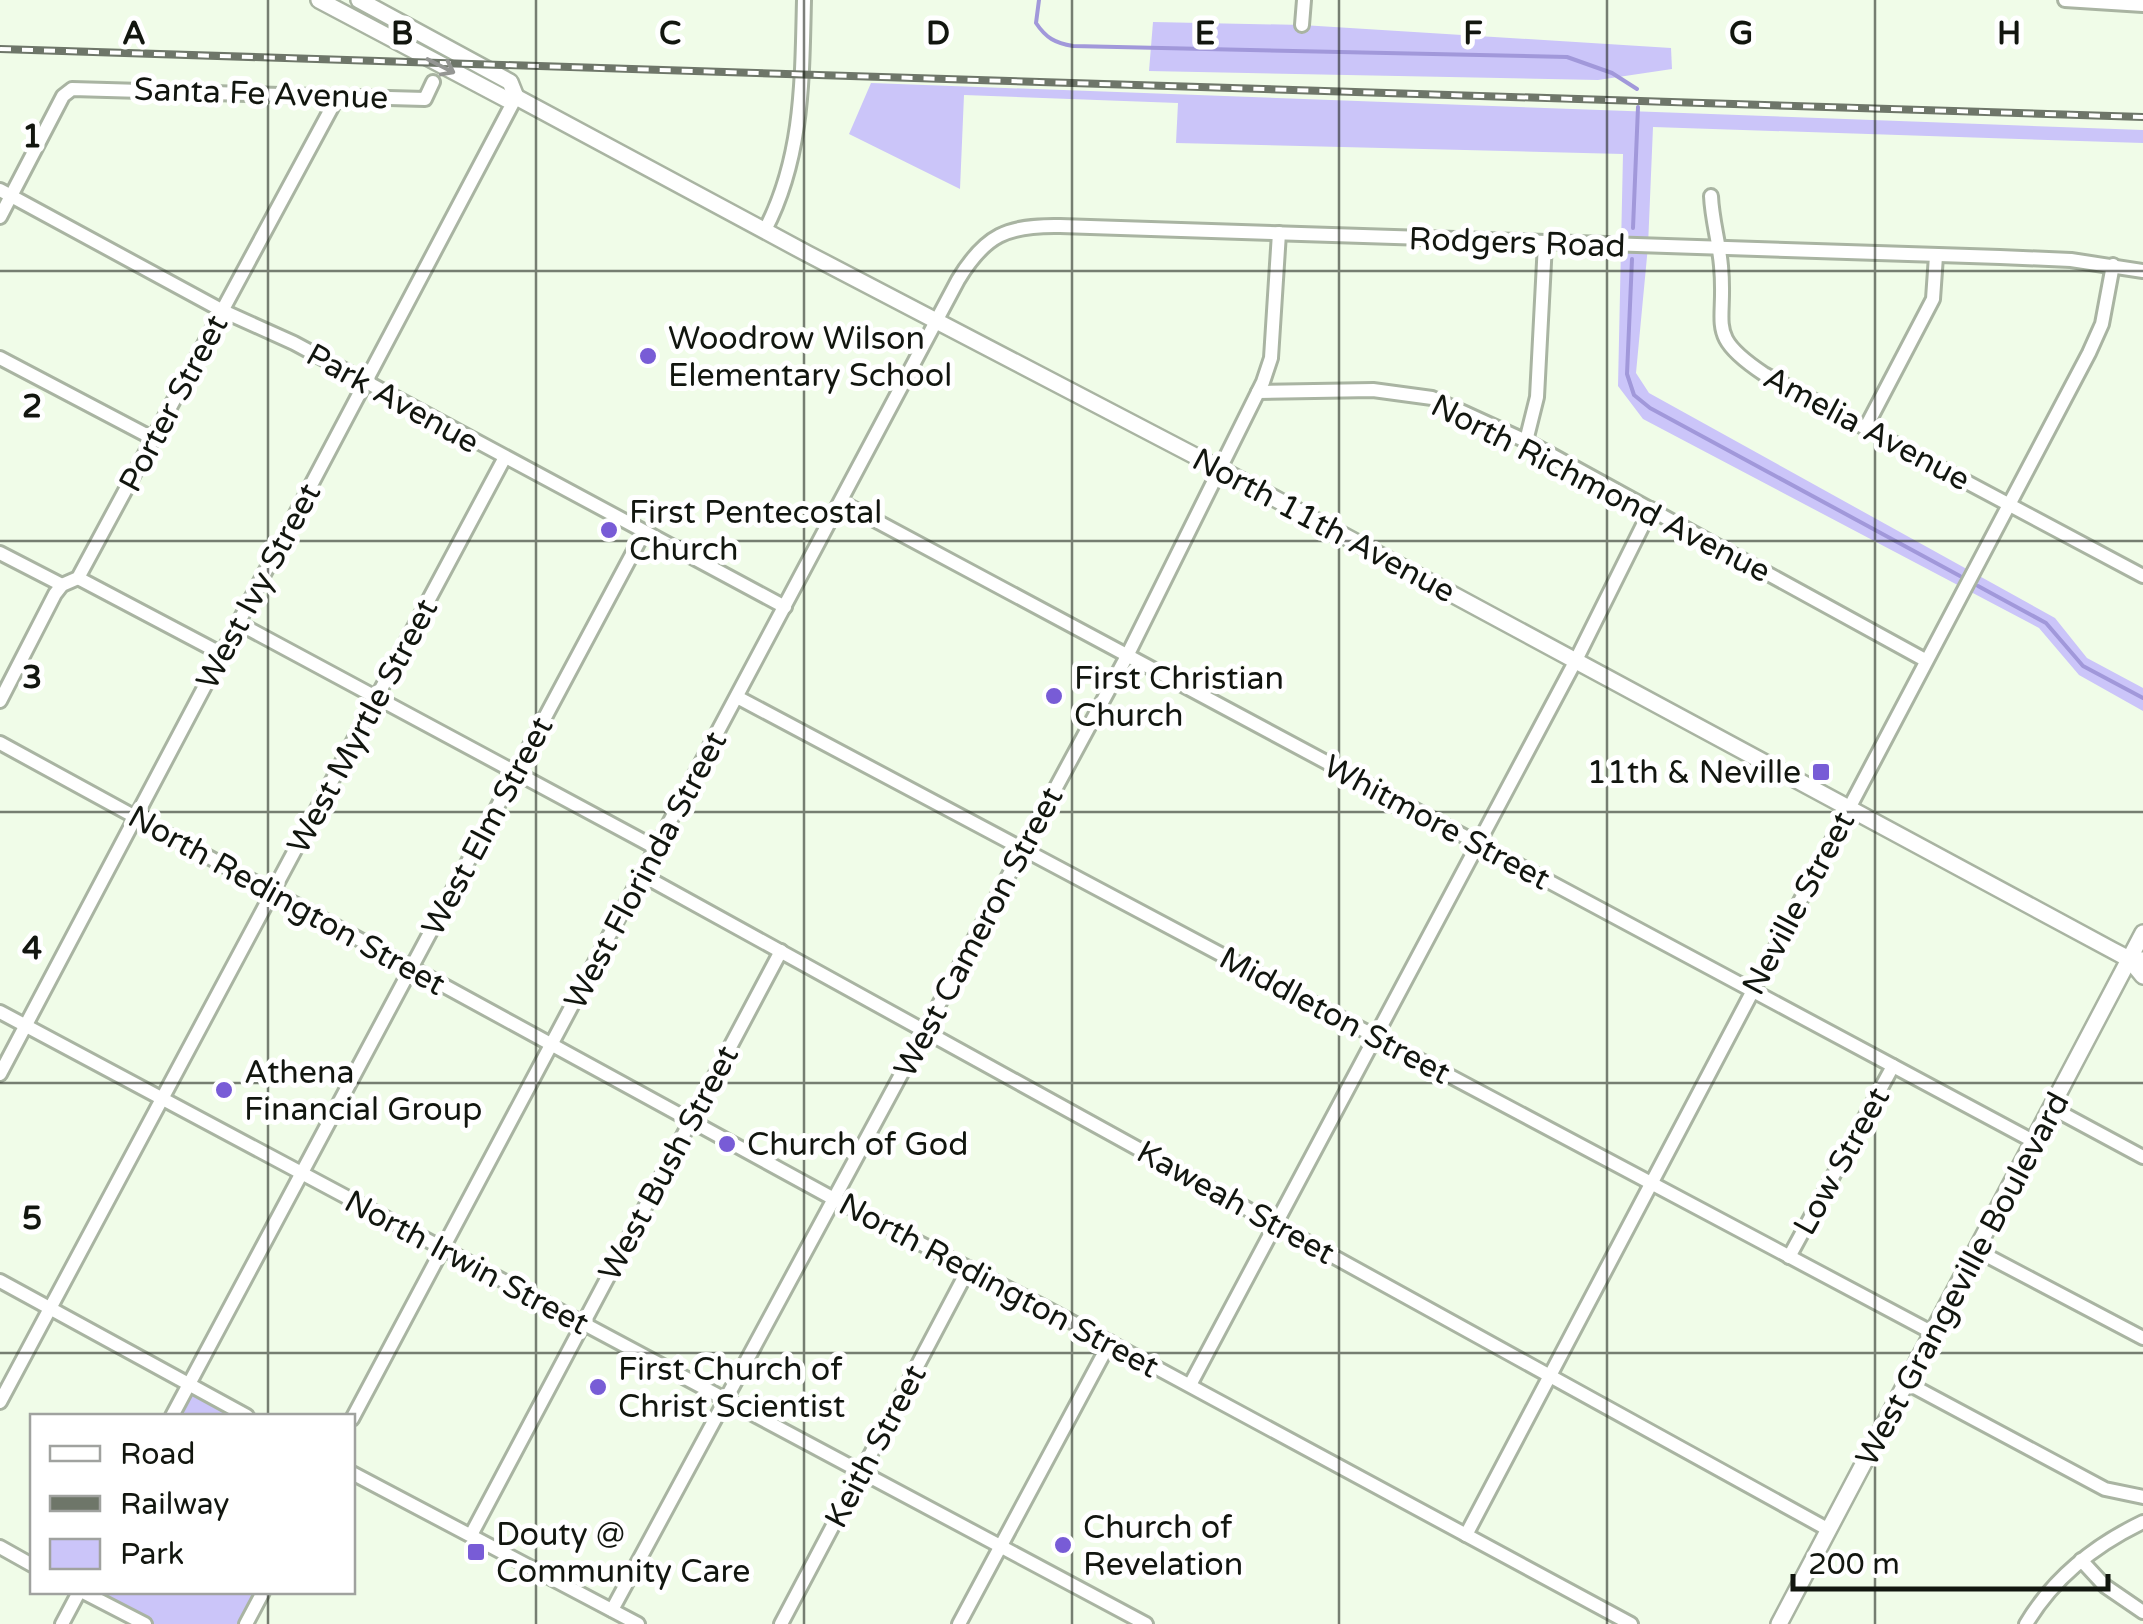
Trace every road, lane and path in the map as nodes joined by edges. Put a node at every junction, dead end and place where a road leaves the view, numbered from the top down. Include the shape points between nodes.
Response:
1 (319, 0) edge
2 (359, 0) edge
3 (804, 0) edge
4 (1304, 0) edge
5 (2065, 0) edge
6 (2143, 5) edge
7 (1302, 25) dead end
8 (434, 82) dead end
9 (338, 96) junction
10 (516, 97) junction
11 (5, 193) edge
12 (1711, 196) dead end
13 (0, 217) edge
14 (765, 230) junction
15 (1279, 233) junction
16 (1545, 243) junction
17 (1718, 248) junction
18 (1936, 256) junction
19 (2113, 265) junction
20 (2143, 271) edge
21 (222, 311) junction
22 (937, 321) junction
23 (0, 358) edge
24 (365, 384) junction
25 (1258, 392) junction
26 (1866, 427) junction
27 (154, 438) junction
28 (1526, 441) junction
29 (504, 459) junction
30 (1220, 469) junction
31 (841, 502) junction
32 (2009, 504) junction
33 (1651, 509) junction
34 (644, 532) junction
35 (0, 552) edge
36 (2143, 576) edge
37 (78, 578) junction
38 (62, 585) junction
39 (785, 607) junction
40 (238, 623) junction
41 (222, 654) junction
42 (1127, 656) junction
43 (1576, 660) junction
44 (1925, 660) junction
45 (737, 697) junction
46 (377, 698) junction
47 (0, 700) edge
48 (0, 743) edge
49 (516, 772) junction
50 (1848, 808) junction
51 (136, 816) junction
52 (1479, 844) junction
53 (656, 848) junction
54 (1023, 849) junction
55 (642, 874) junction
56 (272, 892) junction
57 (2143, 933) edge
58 (781, 951) junction
59 (2136, 960) edge
60 (411, 968) junction
61 (2143, 976) edge
62 (1752, 990) junction
63 (0, 1012) edge
64 (26, 1026) junction
65 (925, 1031) junction
66 (1376, 1037) junction
67 (552, 1045) junction
68 (1893, 1066) junction
69 (0, 1074) edge
70 (162, 1099) junction
71 (2052, 1108) junction
72 (691, 1121) junction
73 (2034, 1141) junction
74 (2143, 1157) edge
75 (302, 1173) junction
76 (1651, 1183) junction
77 (834, 1200) junction
78 (1276, 1224) junction
79 (443, 1249) junction
80 (1976, 1250) junction
81 (1789, 1257) junction
82 (969, 1268) junction
83 (0, 1281) edge
84 (50, 1310) junction
85 (583, 1324) junction
86 (1933, 1333) junction
87 (2143, 1338) edge
88 (1110, 1342) junction
89 (1550, 1376) junction
90 (1907, 1384) junction
91 (188, 1385) junction
92 (1190, 1385) junction
93 (726, 1400) junction
94 (0, 1402) edge
95 (173, 1414) edge
96 (243, 1414) edge
97 (355, 1414) edge
98 (862, 1472) junction
99 (355, 1474) edge
100 (2143, 1497) edge
101 (2143, 1522) edge
102 (1829, 1530) junction
103 (472, 1535) junction
104 (1466, 1535) junction
105 (1000, 1546) junction
106 (0, 1547) edge
107 (2081, 1560) junction
108 (30, 1563) edge
109 (80, 1594) edge
110 (85, 1594) edge
111 (262, 1594) edge
112 (612, 1610) junction
113 (2143, 1612) edge
114 (62, 1624) edge
115 (145, 1624) edge
116 (246, 1624) edge
117 (638, 1624) edge
118 (781, 1624) edge
119 (959, 1624) edge
120 (1146, 1624) edge
121 (1632, 1624) edge
122 (1779, 1624) edge
123 (2026, 1624) edge

1 -> 10 main road, North 11th Avenue via 506,99
2 - 10 main road, North 11th Avenue via 510,82
3 - 14 street via 796,146
4 - 7 street
5 - 6 street
8 - 9 street, Santa Fe Avenue via 425,99
9 - 11 street, Santa Fe Avenue via 79,88 64,96
9 - 21 street, Porter Street
10 - 14 main road, North 11th Avenue
10 - 24 street, West Ivy Street
11 - 13 street
11 - 21 street, Park Avenue
12 - 17 street, Amelia Avenue
14 - 22 main road, North 11th Avenue
15 - 16 street, Rodgers Road
15 - 22 street, Rodgers Road via 1018,228 980,247
15 - 25 street, West Cameron Street via 1271,358
16 - 17 street, Rodgers Road
16 - 28 street via 1537,397
17 - 18 street, Rodgers Road
17 - 26 street, Amelia Avenue via 1720,326 1727,344 1764,374
18 - 19 street, Rodgers Road
18 - 26 street via 1932,299
19 - 20 street, Rodgers Road
19 - 32 street, Neville Street via 2102,324
21 - 24 street, Park Avenue
21 - 27 street, Porter Street
22 - 30 main road, North 11th Avenue
22 - 31 street, West Florinda Street
23 - 27 street
24 - 29 street, Park Avenue
24 - 40 street, West Ivy Street
25 - 28 street, North Richmond Avenue via 1416,394
25 - 30 street, West Cameron Street
26 - 32 street, Amelia Avenue
27 - 37 street, Porter Street
28 - 33 street, North Richmond Avenue
29 - 34 street, Park Avenue
29 - 46 street, West Myrtle Street
30 - 42 street, West Cameron Street
30 - 43 main road, North 11th Avenue
31 - 39 street, West Florinda Street
31 - 42 street, Whitmore Street
32 - 36 street, Amelia Avenue
32 - 44 street, Neville Street
33 - 43 street
33 - 44 street, North Richmond Avenue
34 - 39 street, Park Avenue
34 - 49 street, West Elm Street
35 - 38 street
37 - 38 street
37 - 41 street
38 - 47 street
39 - 45 street, West Florinda Street
40 - 41 street, West Ivy Street
40 - 46 street
41 - 51 street, West Ivy Street
42 - 52 street, Whitmore Street
42 - 54 street, West Cameron Street
43 - 50 main road, North 11th Avenue
43 - 52 street
44 - 50 street, Neville Street
45 - 53 street, West Florinda Street
45 - 54 street, Middleton Street
46 - 49 street
46 - 56 street, West Myrtle Street
48 - 51 street, North Redington Street
49 - 53 street
49 - 60 street, West Elm Street
50 - 59 main road, North 11th Avenue
50 - 62 street, Neville Street
51 - 56 street, North Redington Street
51 - 64 street, West Ivy Street
52 - 62 street, Whitmore Street
52 - 66 street
53 - 55 street, West Florinda Street
54 - 65 street, West Cameron Street
54 - 66 street, Middleton Street
55 - 58 street, Kaweah Street
55 - 67 street, West Florinda Street
56 - 60 street, North Redington Street
56 - 70 street, West Myrtle Street
57 - 59 main road, West Grangeville Boulevard
58 - 65 street, Kaweah Street
58 - 72 street, West Bush Street
59 - 61 main road, North 11th Avenue
59 - 71 main road, West Grangeville Boulevard
60 - 67 street, North Redington Street
60 - 75 street, West Elm Street
62 - 68 street, Whitmore Street
62 - 76 street, Neville Street
63 - 64 street, North Irwin Street
64 - 69 street, West Ivy Street
64 - 70 street, North Irwin Street
65 - 77 street, West Cameron Street
65 - 78 street, Kaweah Street
66 - 76 street, Middleton Street
66 - 78 street
67 - 72 street, North Redington Street
67 - 79 street, West Florinda Street
68 - 73 street, Whitmore Street
68 - 81 street, Low Street
70 - 75 street, North Irwin Street
70 - 84 street, West Myrtle Street
71 - 73 main road, West Grangeville Boulevard
71 - 74 street
72 - 77 street, North Redington Street
72 - 85 street, West Bush Street
73 - 80 main road, West Grangeville Boulevard
75 - 79 street, North Irwin Street
75 - 91 street, West Elm Street
76 - 81 street, Middleton Street
76 - 89 street, Neville Street
77 - 82 street, North Redington Street
77 - 93 street, West Cameron Street
78 - 89 street, Kaweah Street
78 - 92 street
79 - 85 street, North Irwin Street
79 - 97 street, West Florinda Street
80 - 86 main road, West Grangeville Boulevard
80 - 87 street
81 - 86 street, Middleton Street
82 - 88 street, North Redington Street
82 - 98 street, Keith Street
83 - 84 street
84 - 91 street
84 - 94 street, West Myrtle Street
85 - 93 street, North Irwin Street
85 - 103 street, West Bush Street
86 - 90 main road, West Grangeville Boulevard
88 - 92 street, North Redington Street
88 - 105 street
89 - 102 street, Kaweah Street
89 - 104 street, Neville Street
90 - 100 street via 2105,1489
90 - 102 main road, West Grangeville Boulevard
91 - 95 street, West Elm Street
91 - 96 street
92 - 104 street, North Redington Street
93 - 98 street, North Irwin Street
93 - 112 street, West Cameron Street
98 - 105 street, North Irwin Street
98 - 118 street, Keith Street
99 - 103 street
101 - 107 street
102 - 122 main road, West Grangeville Boulevard
103 - 112 street
104 - 121 street, North Redington Street
105 - 119 street
105 - 120 street, North Irwin Street
106 - 108 street
107 - 113 street
107 - 123 street via 2046,1593
109 - 114 street
110 - 115 street
111 - 116 street
112 - 117 street

